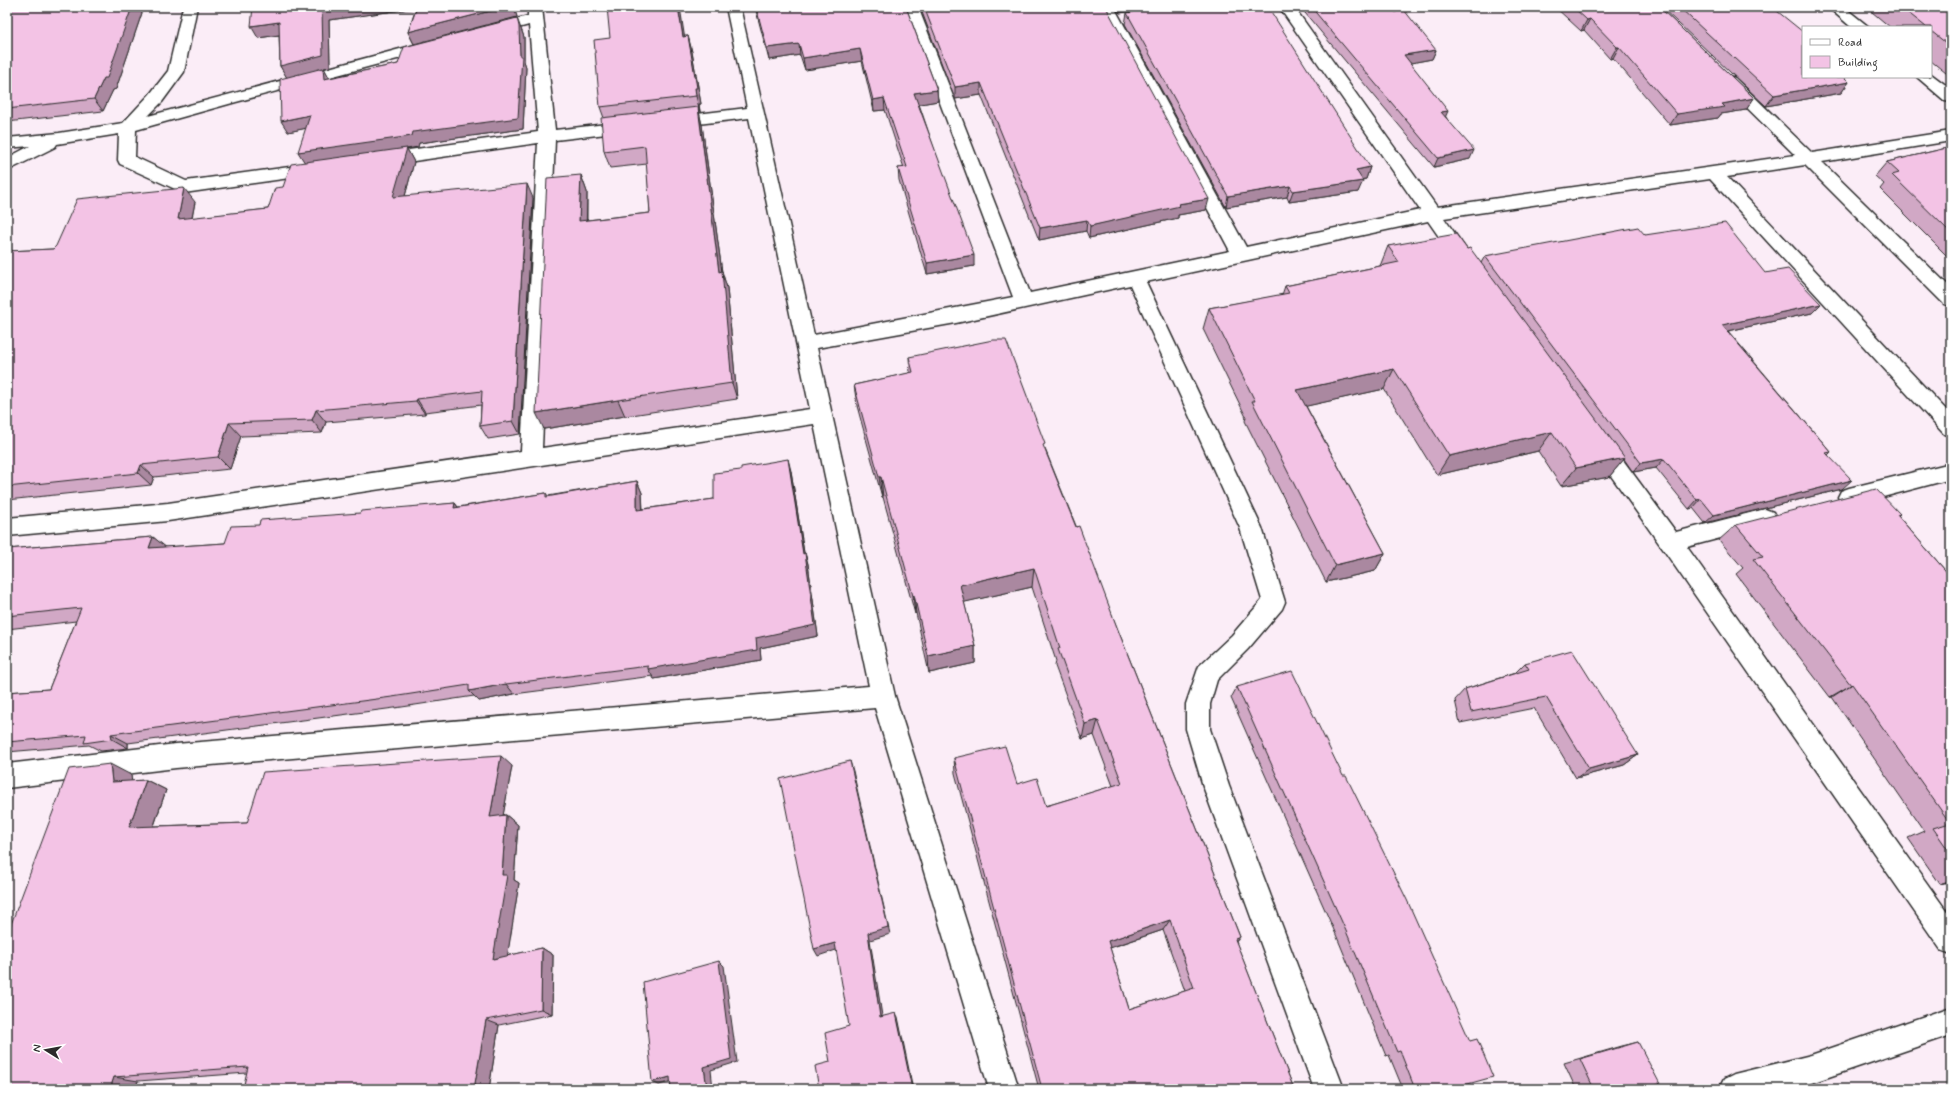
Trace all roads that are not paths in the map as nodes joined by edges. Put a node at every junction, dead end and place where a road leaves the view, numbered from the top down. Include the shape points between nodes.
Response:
1 (190, 7) edge
2 (733, 7) edge
3 (911, 7) edge
4 (1286, 7) edge
5 (1835, 7) edge
6 (536, 13) edge
7 (1116, 15) edge
8 (1860, 26) edge
9 (475, 34) edge
10 (445, 42) edge
11 (1719, 72) edge
12 (1926, 78) edge
13 (1951, 97) edge
14 (756, 112) junction
15 (128, 127) junction
16 (547, 136) junction
17 (1951, 136) edge
18 (59, 138) junction
19 (7, 143) edge
20 (1809, 159) junction
21 (363, 163) edge
22 (7, 165) edge
23 (332, 167) edge
24 (1714, 173) junction
25 (1430, 214) junction
26 (1240, 255) junction
27 (1473, 272) edge
28 (1135, 277) junction
29 (1951, 299) edge
30 (1024, 302) junction
31 (807, 344) junction
32 (822, 415) junction
33 (1586, 426) edge
34 (1951, 428) edge
35 (531, 459) junction
36 (1951, 472) edge
37 (1830, 502) edge
38 (1785, 513) edge
39 (7, 527) edge
40 (1671, 542) junction
41 (883, 696) junction
42 (7, 776) edge
43 (1951, 940) edge
44 (1951, 1021) edge
45 (1004, 1089) edge
46 (1329, 1089) edge
47 (1734, 1089) edge

1 - 15 street via 176,72 156,98
2 - 14 street
3 - 30 street
4 - 25 street
5 - 8 street
6 - 9 street
6 - 16 street
7 - 26 street
10 - 15 street
11 - 20 street
12 - 13 street
14 - 16 street
14 - 31 street
15 - 18 street
15 - 23 street via 126,160 184,187
16 - 21 street
16 - 35 street
17 - 20 street
18 - 19 street
18 - 22 street
20 - 24 street
20 - 29 street
24 - 25 street
24 - 34 street
25 - 26 street
25 - 27 street
26 - 28 street
28 - 30 street
28 - 46 street via 1251,528 1274,602 1240,642 1207,674 1198,704 1198,730 1216,786
30 - 31 street
31 - 32 street
32 - 35 street
32 - 41 street
33 - 40 street
35 - 39 street via 168,512
36 - 37 street
38 - 40 street
40 - 43 street
41 - 42 street via 176,756
41 - 45 street
44 - 47 street via 1811,1069

